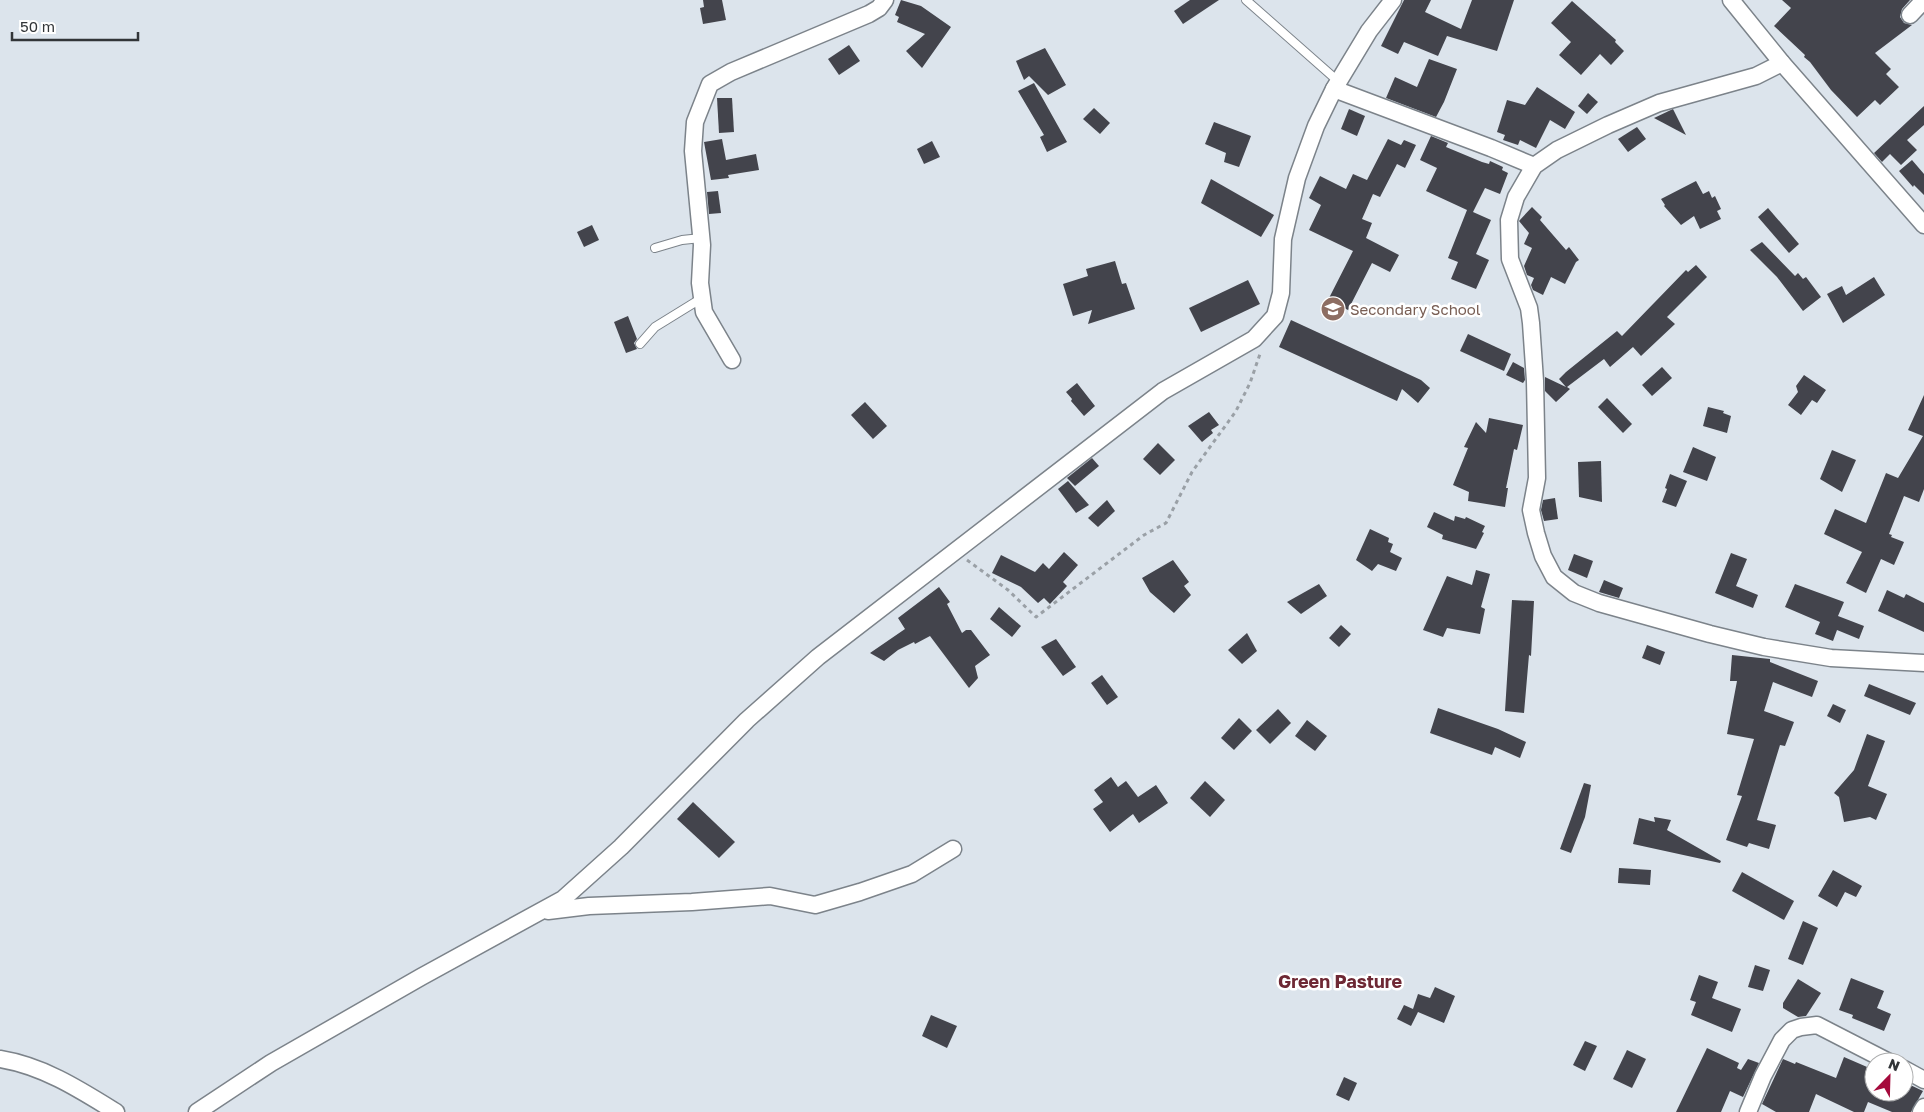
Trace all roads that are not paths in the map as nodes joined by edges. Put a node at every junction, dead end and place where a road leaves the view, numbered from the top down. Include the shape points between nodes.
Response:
1 (885, 0) edge
2 (1246, 0) edge
3 (1393, 0) edge
4 (1731, 0) edge
5 (1924, 0) edge
6 (1910, 15) dead end
7 (1782, 63) junction
8 (1337, 85) junction
9 (1534, 166) junction
10 (1924, 225) edge
11 (701, 238) junction
12 (655, 248) dead end
13 (702, 298) junction
14 (640, 344) dead end
15 (732, 360) dead end
16 (1924, 663) edge
17 (953, 849) dead end
18 (540, 912) junction
19 (1870, 1052) edge
20 (0, 1058) edge
21 (1924, 1107) edge
22 (116, 1112) edge
23 (197, 1112) edge
24 (1748, 1112) edge
25 (1921, 1112) edge

1 - 11 street via 869,14 731,72 710,84 695,122 693,151
2 - 8 lane
3 - 8 street via 1369,31
4 - 7 street
5 - 6 street
7 - 9 street via 1756,76 1659,103 1557,150
7 - 10 street
8 - 9 street
8 - 18 street via 1316,126 1297,178 1283,239 1281,293 1275,316 1254,339 1163,390 818,657 747,720 603,865 563,899
9 - 16 street via 1516,197 1509,220 1510,259 1529,308 1532,342 1537,478 1531,510 1543,556 1554,577 1574,593 1599,603 1746,643 1831,658
11 - 12 lane
11 - 13 street
13 - 14 lane via 655,327
13 - 15 street via 704,312
17 - 18 street via 912,874 814,905 770,896 590,906
18 - 23 street via 279,1059
19 - 24 street via 1817,1025 1792,1030 1782,1040
20 - 22 street via 54,1075
21 - 25 street

